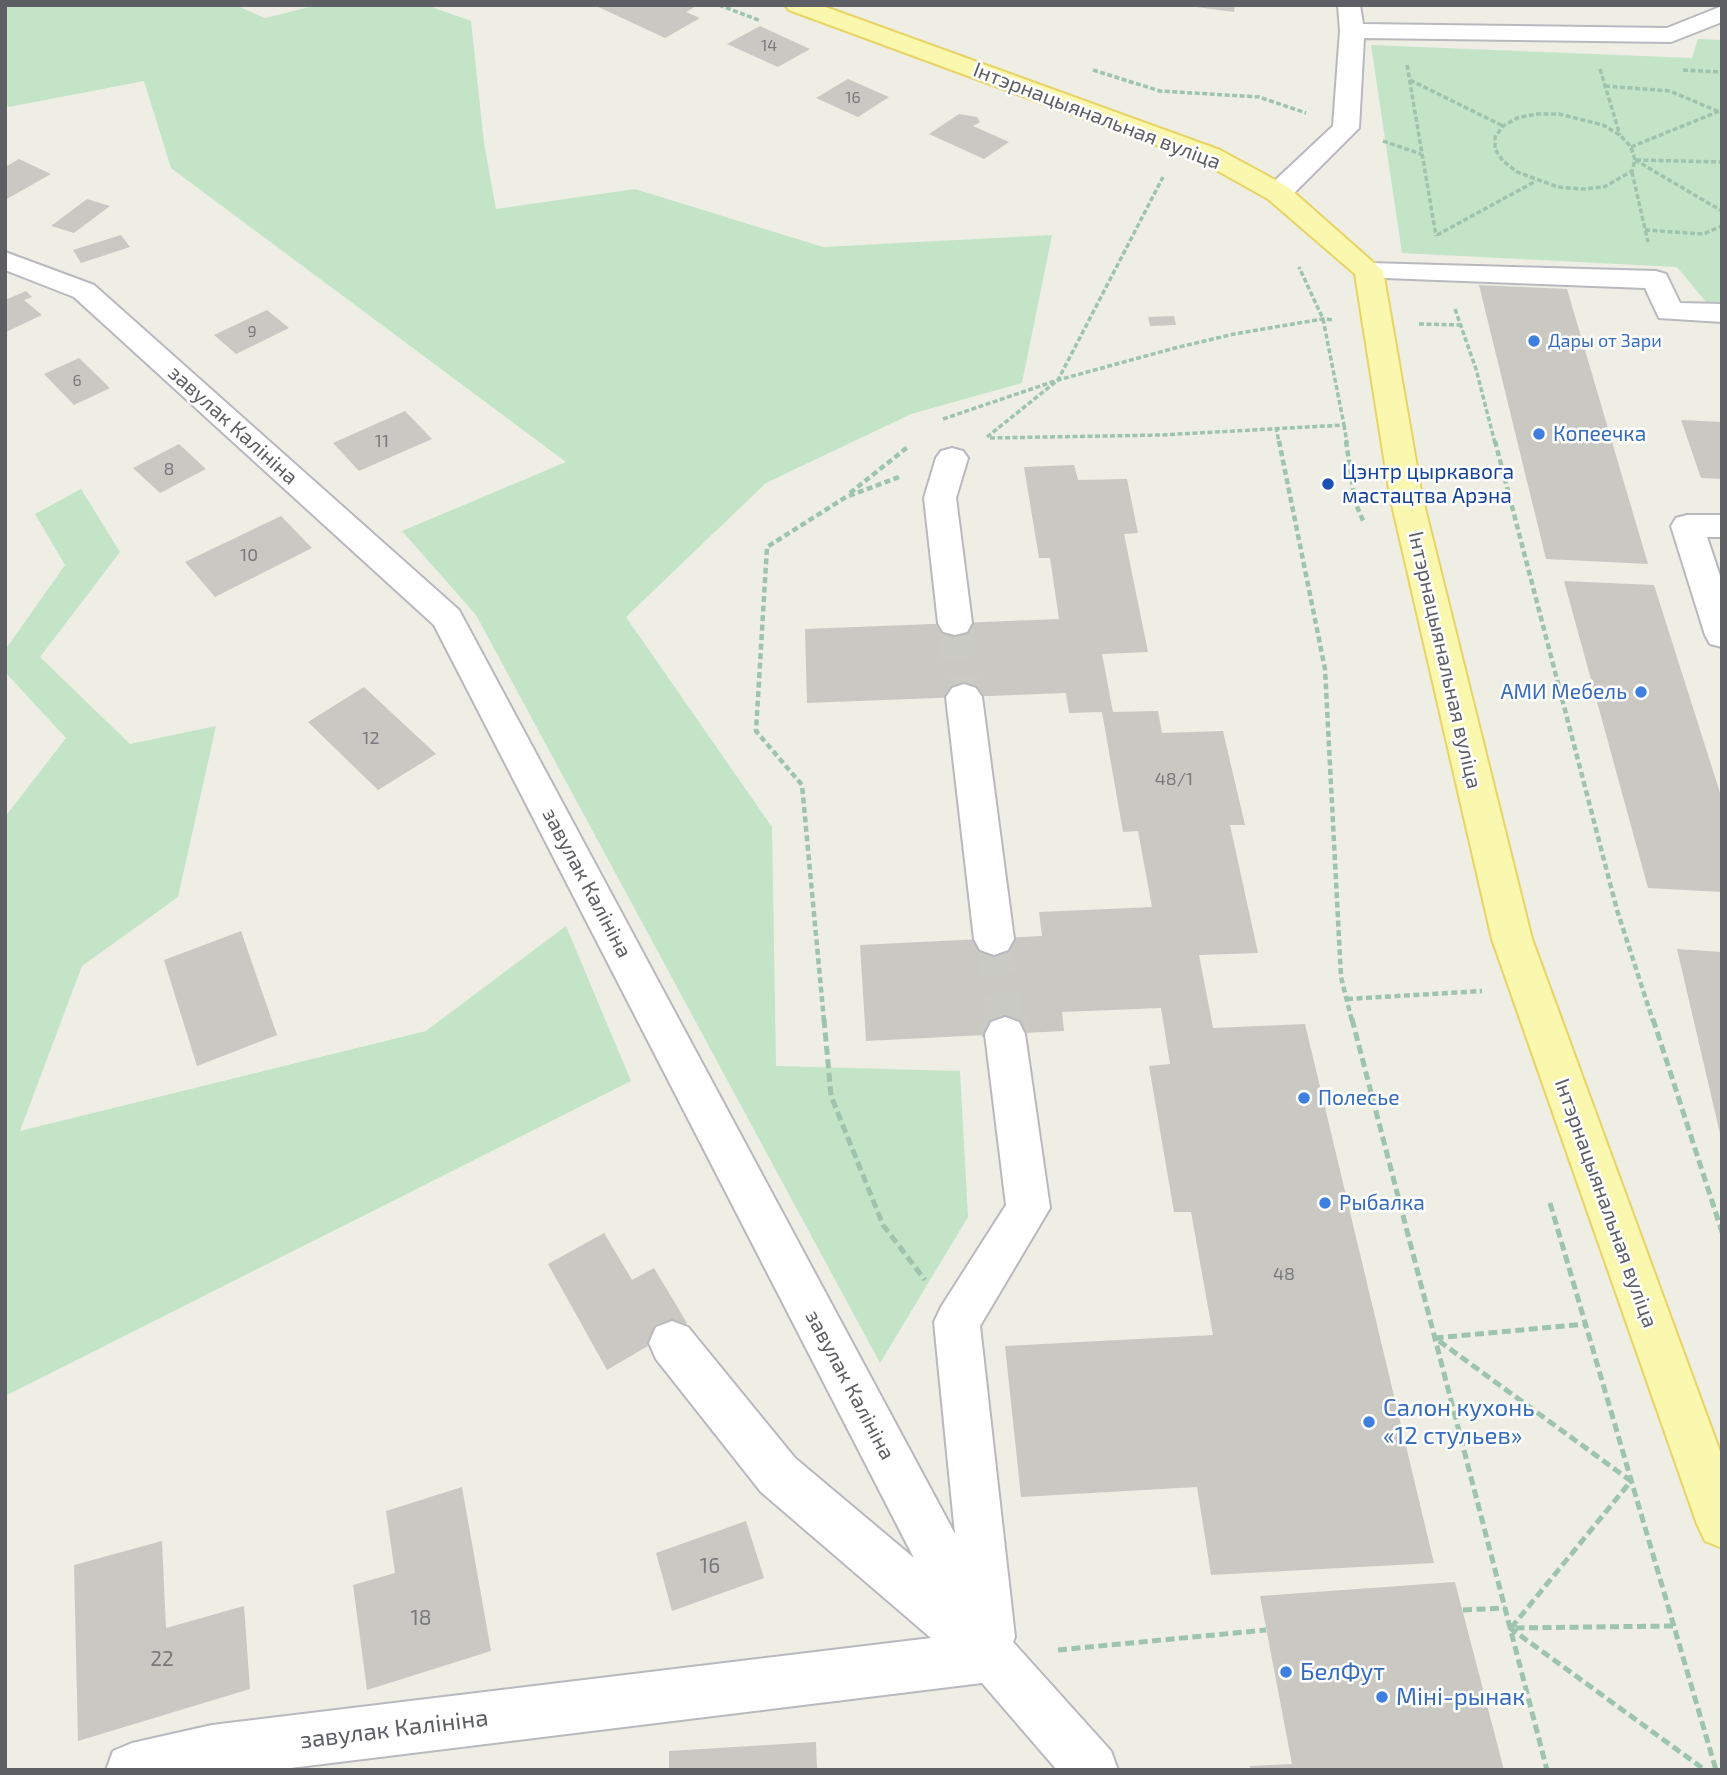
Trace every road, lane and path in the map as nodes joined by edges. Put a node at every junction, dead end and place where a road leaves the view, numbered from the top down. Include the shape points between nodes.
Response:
1 (719, 5) edge
2 (1348, 5) edge
3 (1722, 13) edge
4 (784, 15) edge
5 (1352, 31) junction
6 (1402, 32) junction
7 (1671, 35) junction
8 (1722, 36) edge
9 (1081, 66) dead end
10 (1599, 66) dead end
11 (1409, 80) junction
12 (1605, 86) junction
13 (1721, 112) edge
14 (1503, 126) junction
15 (1346, 128) junction
16 (1620, 135) junction
17 (1631, 147) junction
18 (1421, 154) junction
19 (1635, 160) junction
20 (1722, 162) edge
21 (1167, 169) dead end
22 (1632, 171) junction
23 (1536, 181) junction
24 (1278, 193) junction
25 (1722, 211) edge
26 (1722, 226) edge
27 (1645, 230) junction
28 (1436, 235) junction
29 (5, 260) edge
30 (1297, 262) dead end
31 (1369, 271) junction
32 (1443, 273) junction
33 (1657, 280) junction
34 (1722, 313) edge
35 (1323, 319) junction
36 (1058, 380) junction
37 (937, 424) dead end
38 (1276, 427) junction
39 (917, 440) dead end
40 (952, 458) joint
41 (846, 497) junction
42 (1722, 526) edge
43 (955, 623) tunnel mouth
44 (1722, 635) edge
45 (964, 697) tunnel mouth
46 (994, 939) tunnel mouth
47 (1489, 991) dead end
48 (1347, 999) junction
49 (1006, 1034) tunnel mouth
50 (1722, 1232) edge
51 (957, 1322) junction
52 (1586, 1324) dead end
53 (1435, 1338) junction
54 (672, 1343) dead end
55 (1722, 1524) edge
56 (1505, 1608) junction
57 (1463, 1610) dead end
58 (1673, 1626) dead end
59 (1510, 1629) junction
60 (1266, 1630) dead end
61 (992, 1656) junction
62 (132, 1770) edge
63 (1092, 1770) edge
64 (1547, 1770) edge
65 (1705, 1770) edge

1 - 4 path
2 - 5 street
3 - 7 street
4 - 24 main road, Інтэрнацыянальная вуліца via 1211,156
5 - 6 street
5 - 15 street
6 - 7 street
6 - 11 path
7 - 8 street
9 - 15 path via 1160,91 1259,97
10 - 12 path
11 - 14 path
11 - 18 path
12 - 13 path via 1670,91
12 - 16 path
13 - 17 path
14 - 16 path via 1517,118 1559,114 1603,125
14 - 23 path via 1495,136 1495,149 1517,172
15 - 18 path
15 - 24 street
16 - 17 path
17 - 19 path
18 - 28 path
19 - 20 path
19 - 22 path
19 - 25 path
21 - 36 path
22 - 23 path via 1604,187 1559,187
22 - 27 path
23 - 28 path
24 - 31 main road, Інтэрнацыянальная вуліца
26 - 27 path via 1703,234
27 - 33 path
28 - 32 path
29 - 61 street, завулак Калініна via 84,291 447,618
30 - 35 path
31 - 32 street
31 - 55 main road, Інтэрнацыянальная вуліца via 1406,496 1512,939
32 - 33 street
32 - 50 path via 1475,369 1617,910
33 - 34 street via 1669,312
35 - 36 path via 1234,334
35 - 38 path via 1344,425
36 - 37 path via 947,415
36 - 38 path via 986,438 1161,435
38 - 48 path via 1325,669 1341,977
39 - 41 path
40 - 41 path
40 - 43 street via 940,498
41 - 51 path via 767,547 756,731 802,785 831,1096 883,1225
42 - 44 street via 1687,526
45 - 46 street
47 - 48 path
48 - 53 path
49 - 51 street via 1028,1208
51 - 61 street
52 - 53 path
53 - 56 path
53 - 59 path via 1631,1481
54 - 61 street via 778,1475
56 - 57 path
56 - 59 path
58 - 59 path
59 - 64 path
59 - 65 path
60 - 61 path
61 - 62 street, завулак Калініна via 212,1751
61 - 63 street, завулак Калініна

